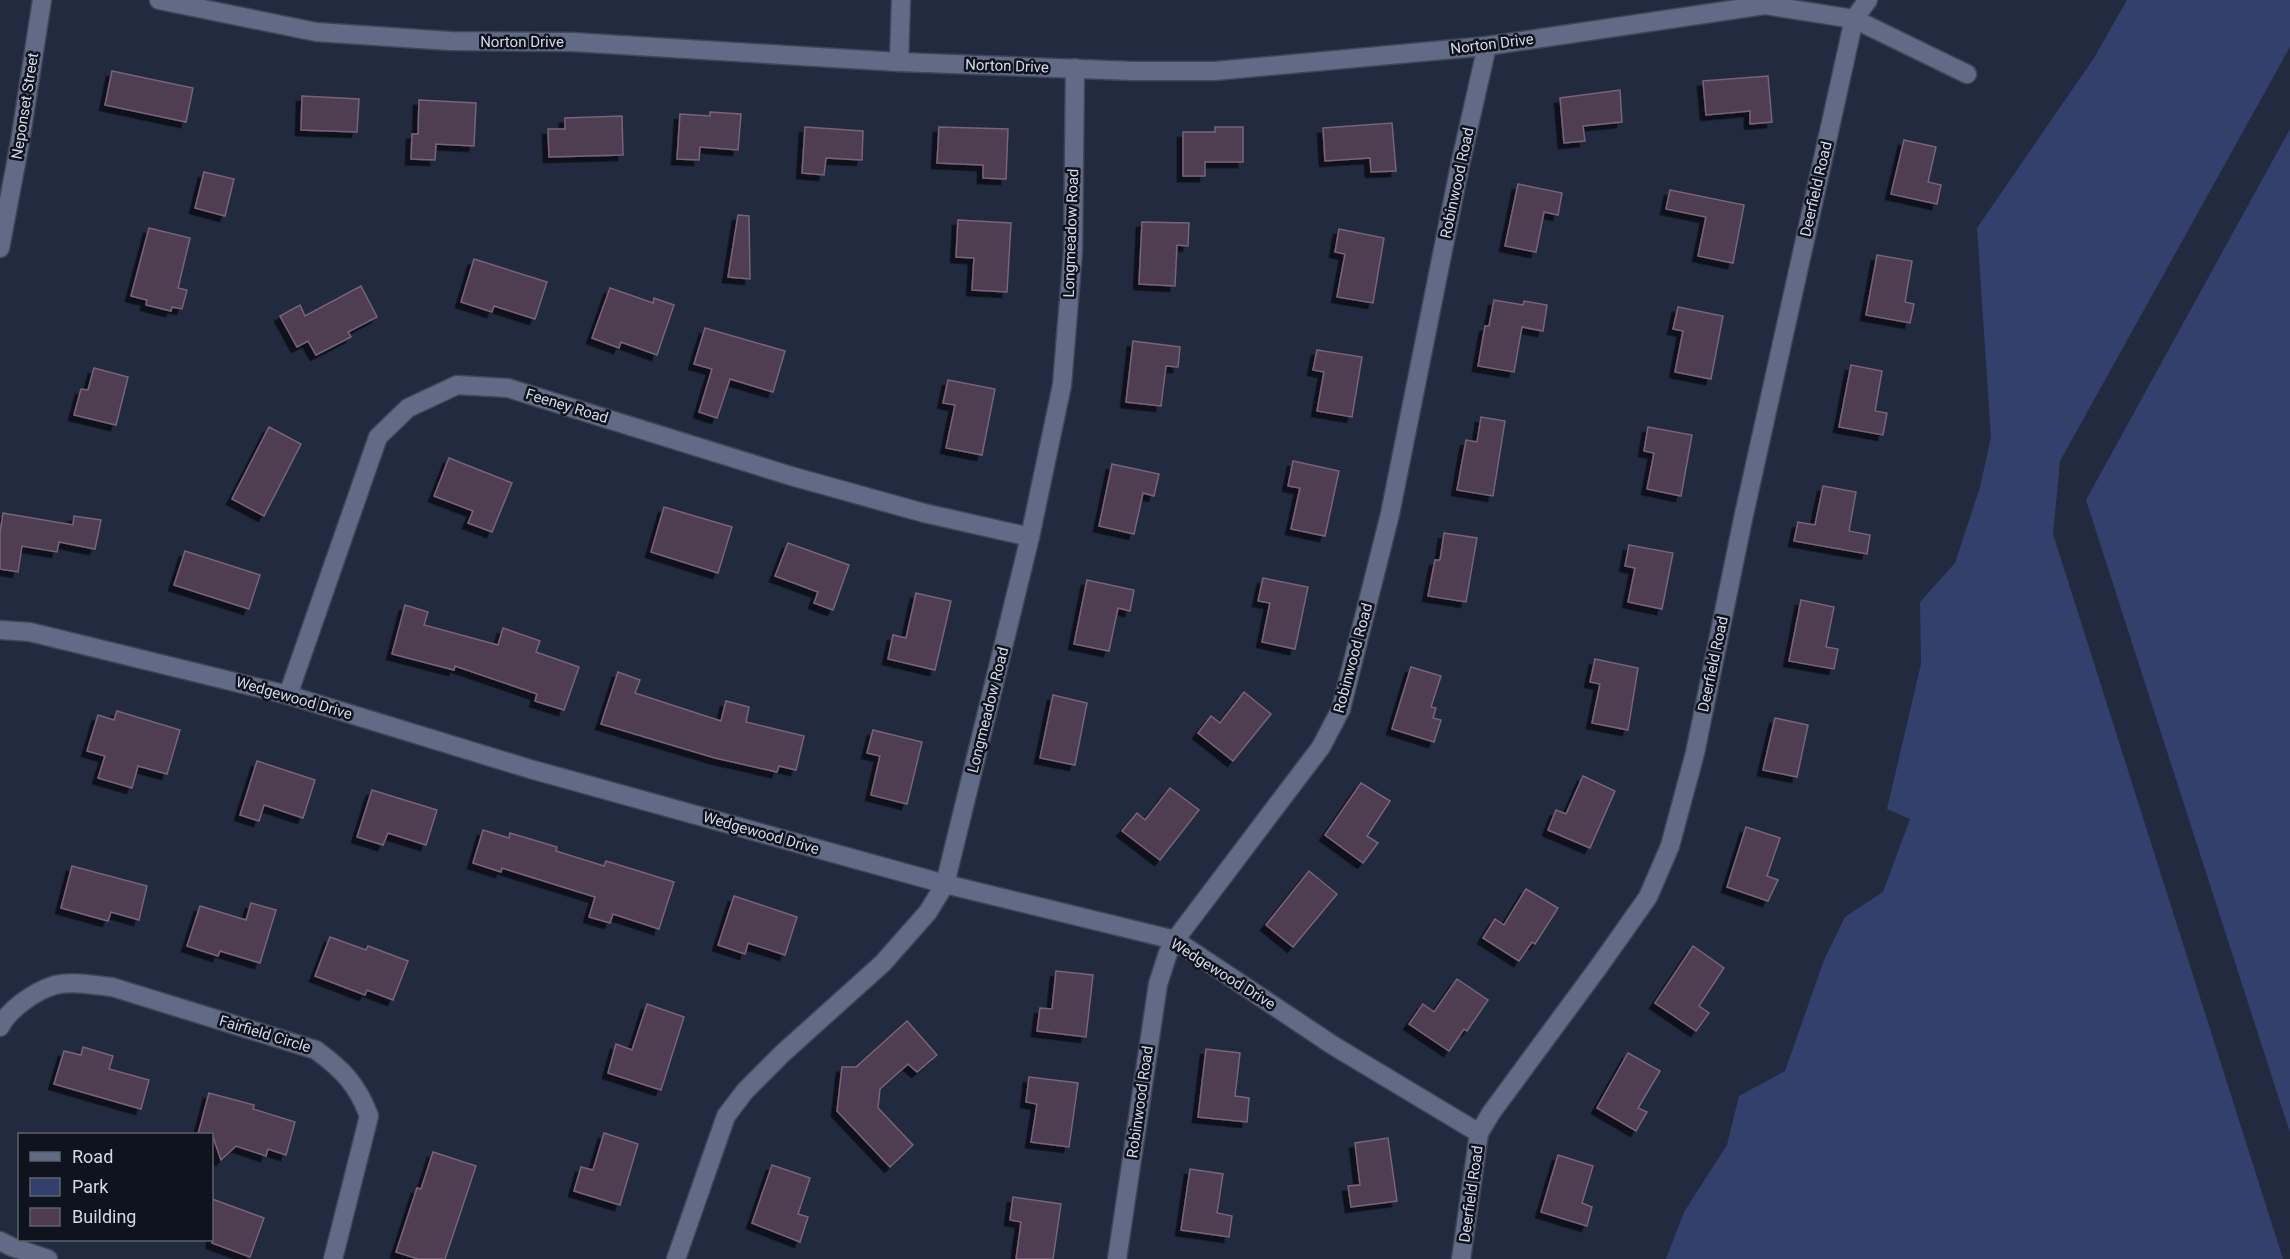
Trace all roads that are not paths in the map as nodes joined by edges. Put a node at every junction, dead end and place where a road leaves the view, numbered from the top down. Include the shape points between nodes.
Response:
1 (42, 0) edge
2 (159, 0) edge
3 (901, 0) edge
4 (1869, 0) edge
5 (1854, 19) junction
6 (1487, 46) junction
7 (899, 62) junction
8 (1075, 68) junction
9 (1967, 74) dead end
10 (0, 248) edge
11 (1030, 537) junction
12 (0, 630) edge
13 (288, 694) junction
14 (945, 884) junction
15 (1175, 940) junction
16 (0, 1027) edge
17 (1479, 1133) junction
18 (0, 1241) edge
19 (48, 1259) edge
20 (333, 1259) edge
21 (676, 1259) edge
22 (1117, 1259) edge
23 (1461, 1259) edge

1 - 10 street, Neponset Street
2 - 7 street, Norton Drive via 316,32 450,41 572,42
3 - 7 street
4 - 5 street
5 - 6 street, Norton Drive via 1765,5
5 - 9 street, Norton Drive
5 - 17 street, Deerfield Road via 1695,753 1670,846 1648,897
6 - 8 street, Norton Drive via 1215,71
6 - 15 street, Robinwood Road via 1390,514 1341,709 1321,747
7 - 8 street, Norton Drive
8 - 11 street, Longmeadow Road via 1073,251 1062,385
11 - 13 street, Feeney Road via 802,479 508,388 457,385 408,408 378,437
11 - 14 street, Longmeadow Road
12 - 13 street, Wedgewood Drive via 30,632
13 - 14 street, Wedgewood Drive via 530,769
14 - 15 street, Wedgewood Drive
14 - 21 street, Longmeadow Road via 928,912 884,963 783,1053 726,1116
15 - 17 street, Wedgewood Drive via 1334,1046
15 - 22 street, Robinwood Road via 1158,984
16 - 20 street, Fairfield Circle via 5,1017 29,998 55,985 85,984 112,987 316,1050 341,1068 360,1094 369,1116
17 - 23 street, Deerfield Road
18 - 19 street

